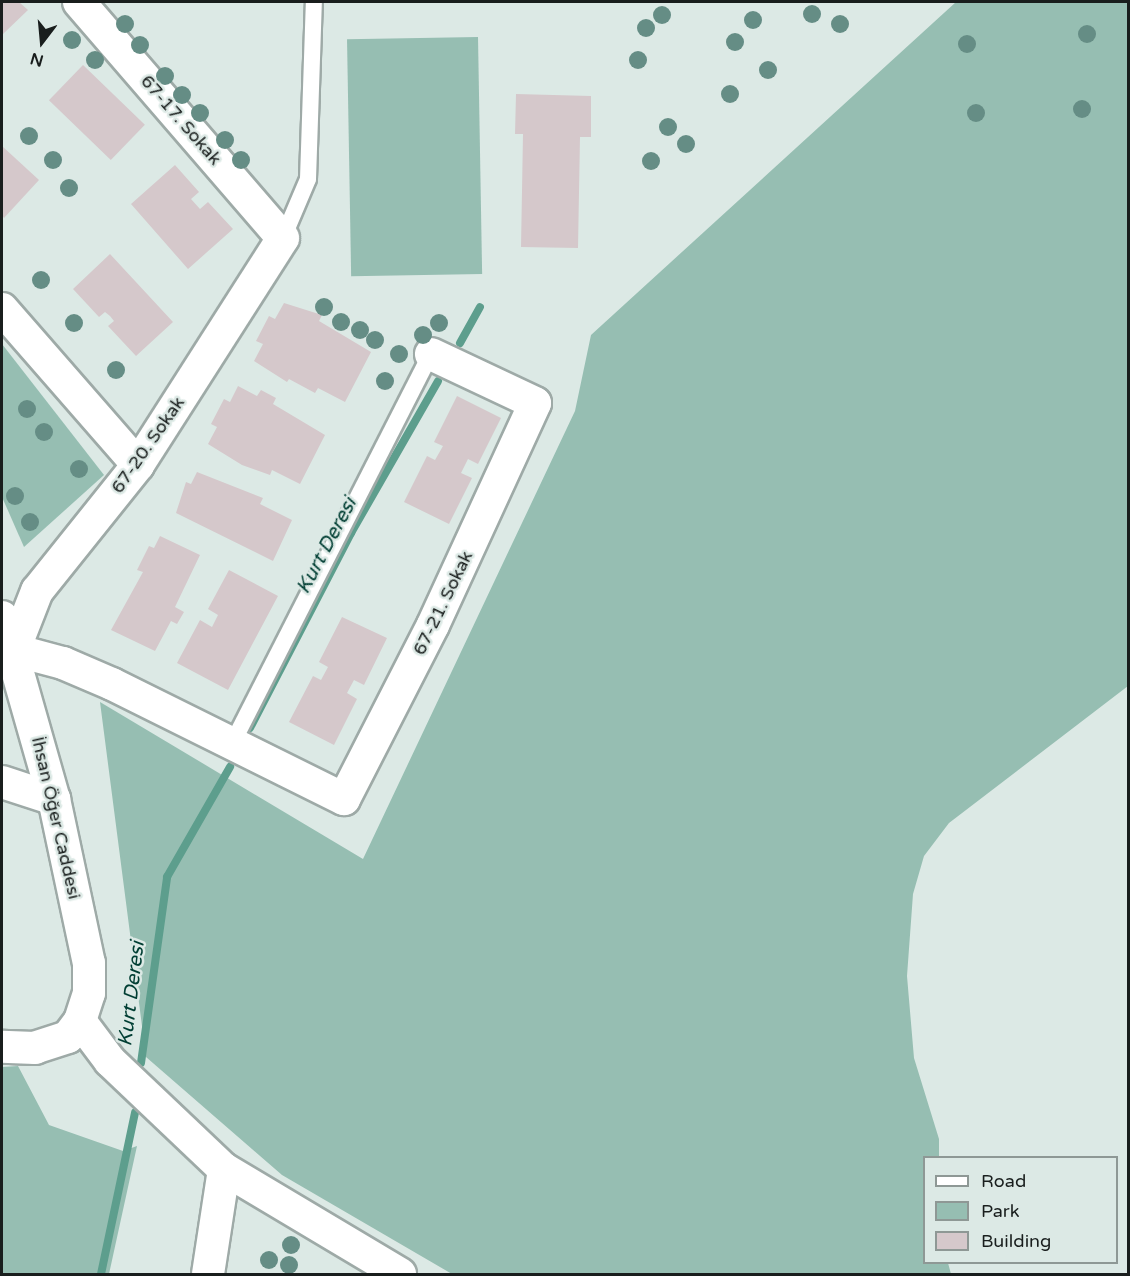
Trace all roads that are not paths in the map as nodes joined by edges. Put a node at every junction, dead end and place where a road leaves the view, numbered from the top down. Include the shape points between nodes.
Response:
1 (79, 2) edge
2 (314, 2) edge
3 (283, 238) junction
4 (2, 309) edge
5 (431, 354) joint
6 (138, 465) junction
7 (2, 617) edge
8 (14, 650) junction
9 (232, 744) junction
10 (2, 782) edge
11 (54, 799) junction
12 (80, 1021) junction
13 (2, 1047) edge
14 (224, 1169) junction
15 (208, 1275) edge
16 (400, 1275) edge

1 - 3 street, 67-17. Sokak
2 - 3 lane via 308,179
3 - 6 street, 67-20. Sokak
4 - 6 street
5 - 9 lane
5 - 9 street, 67-21. Sokak via 535,403 433,625 344,799
6 - 8 street, 67-20. Sokak via 37,591
7 - 8 street, İhsan Öğer Caddesi
8 - 9 street via 63,663
8 - 11 street, İhsan Öğer Caddesi
10 - 11 street
11 - 12 street, İhsan Öğer Caddesi via 89,963 89,993
12 - 13 street via 68,1037 53,1045
12 - 14 street via 110,1061
14 - 15 street
14 - 16 street

